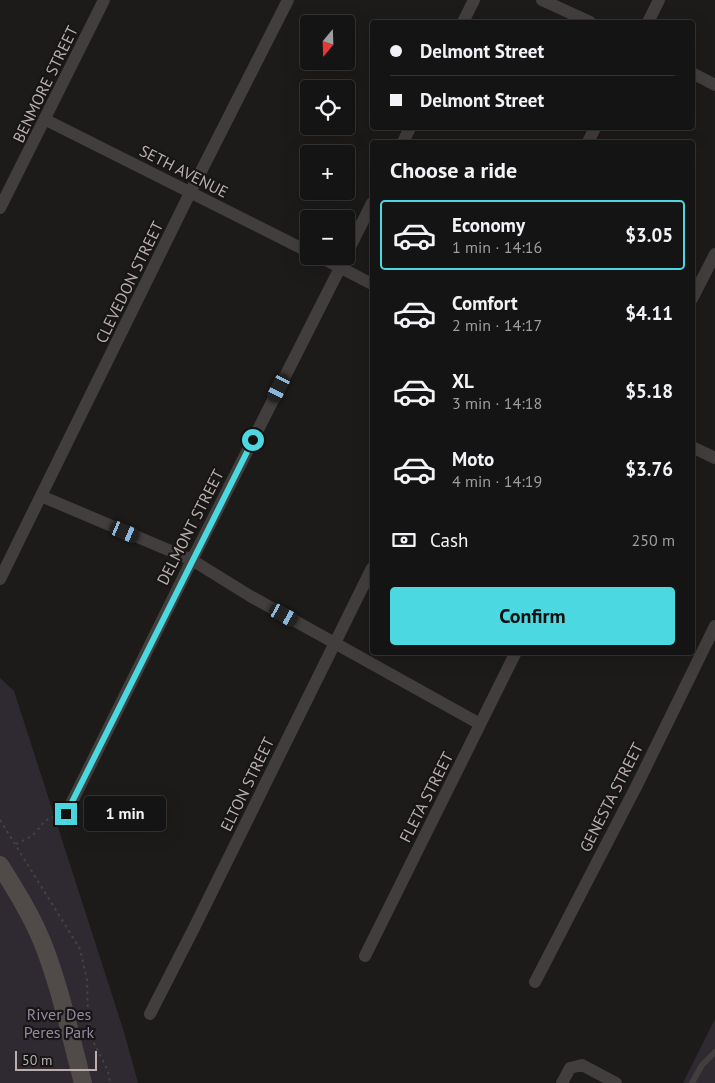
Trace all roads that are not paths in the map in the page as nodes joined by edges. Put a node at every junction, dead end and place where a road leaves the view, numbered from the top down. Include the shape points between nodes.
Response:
1 (104, 0) edge
2 (288, 0) edge
3 (474, 0) edge
4 (542, 0) edge
5 (659, 0) edge
6 (464, 20) edge
7 (586, 20) edge
8 (649, 20) edge
9 (695, 75) edge
10 (715, 85) edge
11 (46, 120) junction
12 (190, 193) junction
13 (370, 206) edge
14 (0, 208) edge
15 (355, 237) edge
16 (300, 248) edge
17 (715, 254) edge
18 (341, 265) edge
19 (350, 265) edge
20 (370, 282) edge
21 (695, 293) edge
22 (695, 448) edge
23 (715, 458) edge
24 (42, 496) junction
25 (192, 560) junction
26 (370, 572) edge
27 (0, 579) edge
28 (715, 626) edge
29 (334, 643) junction
30 (514, 655) edge
31 (480, 724) junction
32 (66, 814) road end
33 (0, 865) edge
34 (365, 956) dead end
35 (534, 982) dead end
36 (150, 1014) dead end
37 (715, 1052) edge
38 (83, 1083) edge
39 (562, 1083) edge
40 (616, 1083) edge
41 (692, 1083) edge

1 - 11 street, BENMORE STREET
2 - 12 street, CLEVEDON STREET
3 - 6 street
4 - 7 street
5 - 8 street
9 - 10 street
11 - 12 street, SETH AVENUE
11 - 14 street, BENMORE STREET
12 - 16 street, SETH AVENUE
12 - 24 street, CLEVEDON STREET
13 - 15 street, DELMONT STREET
17 - 21 street
18 - 25 street, DELMONT STREET
19 - 20 street
22 - 23 street
24 - 25 street
24 - 27 street, CLEVEDON STREET
25 - 29 street
25 - 32 street, DELMONT STREET
26 - 29 street, ELTON STREET
28 - 35 street, GENESTA STREET
29 - 31 street
29 - 36 street, ELTON STREET
30 - 31 street, FLETA STREET
31 - 34 street, FLETA STREET
33 - 38 main road via 42,940
37 - 41 lane via 702,1065
39 - 40 street via 570,1068 582,1065

